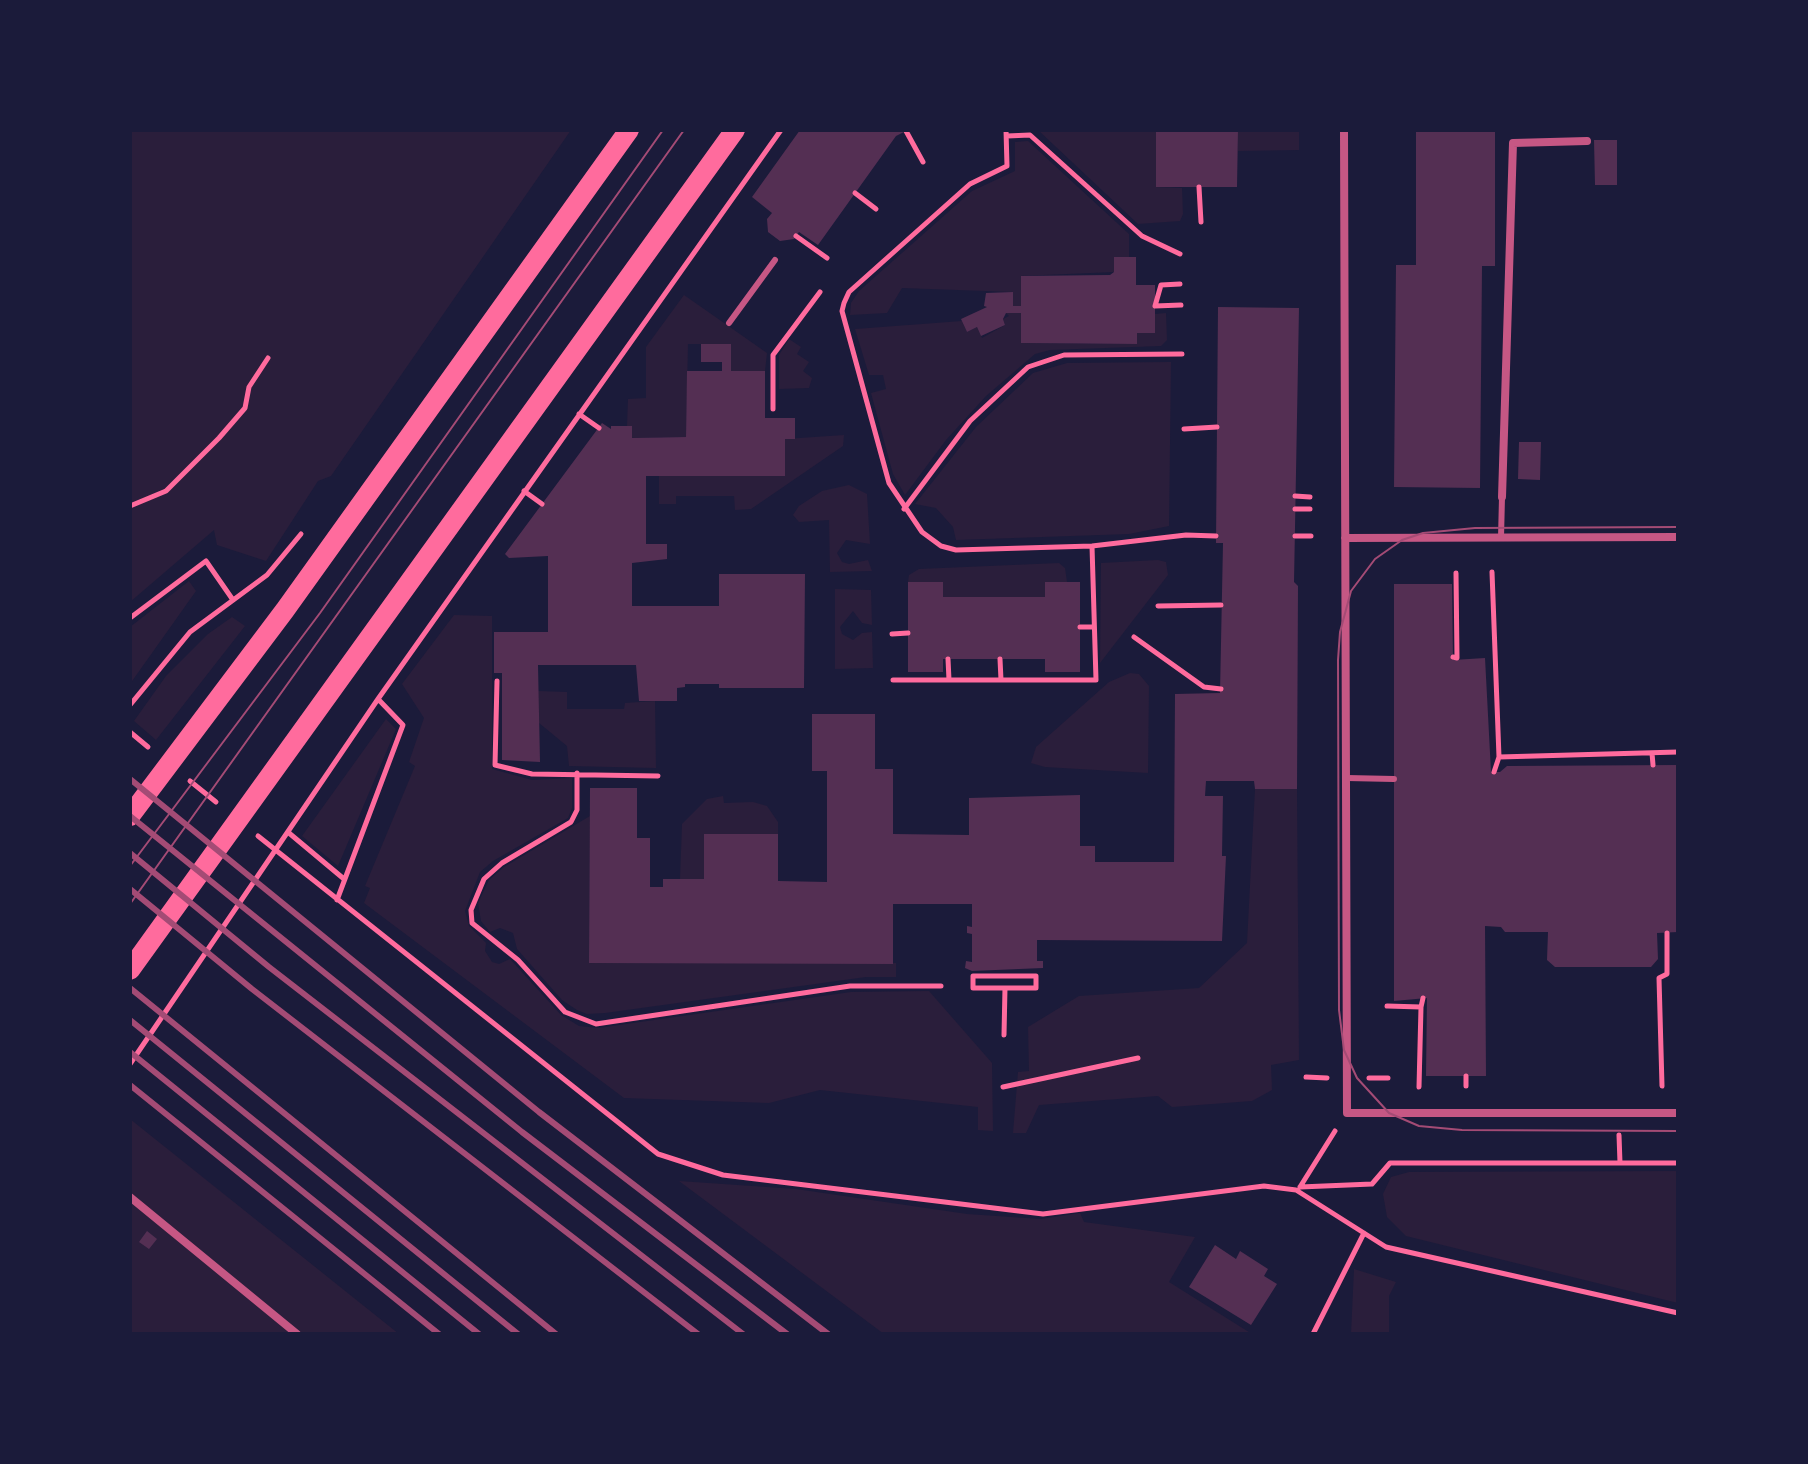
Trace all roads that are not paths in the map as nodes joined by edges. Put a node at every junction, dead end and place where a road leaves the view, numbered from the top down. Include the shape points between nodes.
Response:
1 (629, 130) edge
2 (735, 130) edge
3 (1344, 130) edge
4 (1587, 141) dead end
5 (775, 260) dead end
6 (729, 323) dead end
7 (1502, 497) joint
8 (1678, 537) edge
9 (1345, 538) junction
10 (1501, 538) junction
11 (1347, 778) junction
12 (1394, 779) dead end
13 (130, 816) edge
14 (130, 970) edge
15 (1678, 1113) edge
16 (130, 1197) edge
17 (297, 1334) edge

1 - 13 main road via 285,610
2 - 14 main road
3 - 9 street
4 - 7 street via 1513,143
5 - 6 lane
7 - 10 lane
8 - 10 street
9 - 10 street
9 - 11 street
11 - 12 lane
11 - 15 street via 1347,1113
16 - 17 street

